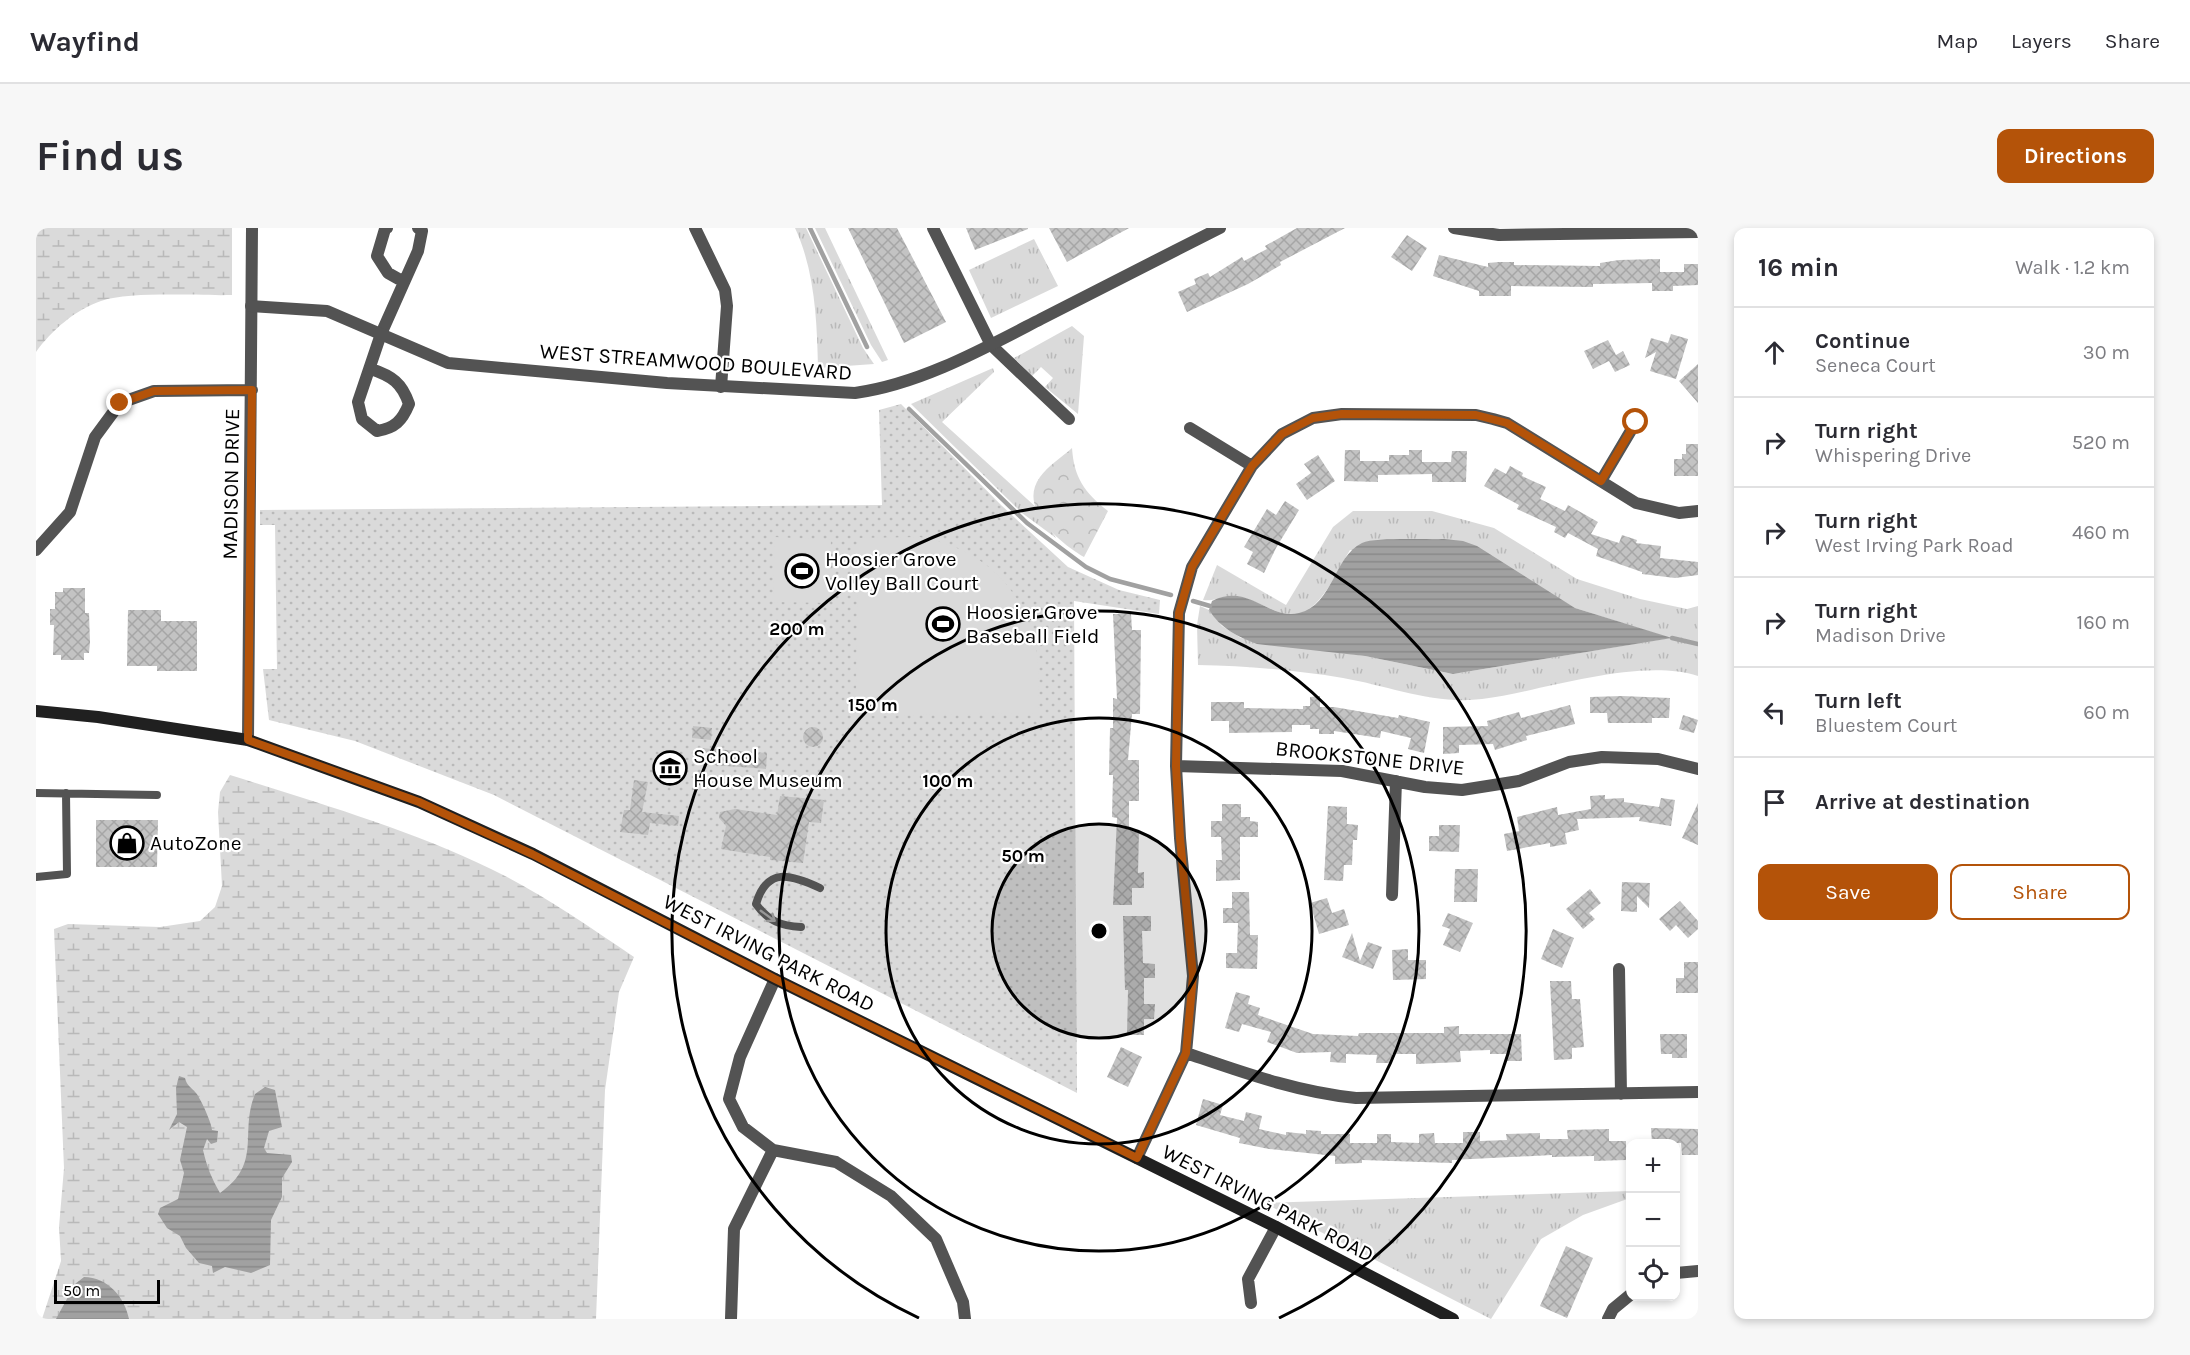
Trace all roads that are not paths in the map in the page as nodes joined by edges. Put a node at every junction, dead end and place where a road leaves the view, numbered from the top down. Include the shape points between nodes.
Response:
1 (252, 228) edge
2 (387, 228) edge
3 (418, 228) edge
4 (695, 228) edge
5 (933, 228) edge
6 (1220, 228) edge
7 (1454, 228) edge
8 (1698, 232) edge
9 (404, 282) junction
10 (251, 306) junction
11 (381, 334) junction
12 (991, 345) junction
13 (371, 369) junction
14 (721, 387) junction
15 (252, 390) junction
16 (1069, 419) dead end
17 (1636, 422) dead end
18 (1190, 428) dead end
19 (1252, 466) junction
20 (1601, 481) junction
21 (1698, 511) edge
22 (36, 550) edge
23 (36, 711) edge
24 (248, 740) junction
25 (1176, 766) junction
26 (1698, 769) edge
27 (1396, 781) junction
28 (36, 793) edge
29 (66, 793) junction
30 (157, 795) dead end
31 (36, 877) edge
32 (820, 888) dead end
33 (1392, 895) dead end
34 (801, 927) dead end
35 (1619, 969) dead end
36 (775, 979) junction
37 (1186, 1053) junction
38 (1698, 1092) edge
39 (1621, 1094) junction
40 (773, 1150) junction
41 (1137, 1158) junction
42 (1276, 1227) junction
43 (1698, 1271) edge
44 (1680, 1273) edge
45 (1626, 1298) edge
46 (1251, 1303) dead end
47 (731, 1319) edge
48 (965, 1319) edge
49 (1453, 1319) edge
50 (1608, 1319) edge

1 - 10 street, MADISON DRIVE
2 - 9 street via 377,256 388,273
3 - 9 street via 422,231 418,251
4 - 14 street via 725,290
5 - 12 street
6 - 12 street, WEST STREAMWOOD BOULEVARD
7 - 8 street via 1499,235
9 - 11 street
10 - 11 street, WEST STREAMWOOD BOULEVARD via 327,311
10 - 15 street, MADISON DRIVE
11 - 13 street
11 - 14 street, WEST STREAMWOOD BOULEVARD via 448,363
12 - 14 street, WEST STREAMWOOD BOULEVARD via 881,390 831,393
12 - 16 street
13 - 13 street via 358,402 362,419 377,431 391,429 409,405 404,389 390,375
15 - 22 street via 154,391 120,403 95,436 70,512
15 - 24 street, MADISON DRIVE
17 - 20 street
18 - 19 street
19 - 20 street via 1282,434 1313,418 1342,414 1476,415 1507,423
19 - 25 street via 1201,550 1184,588 1177,645
20 - 21 street via 1636,503 1679,513
23 - 24 main road, WEST IRVING PARK ROAD
24 - 36 main road, WEST IRVING PARK ROAD via 430,807 532,854
25 - 27 street, BROOKSTONE DRIVE via 1311,768
25 - 37 street via 1193,976
26 - 27 street, BROOKSTONE DRIVE via 1658,759 1602,757 1569,762 1518,782 1496,786 1462,789
27 - 33 street
28 - 29 lane
29 - 30 lane
29 - 31 lane via 67,874
32 -> 34 lane via 784,877 773,877 761,887 756,904 764,916 784,926
35 - 39 street
36 - 40 street via 740,1057 729,1099 743,1127
36 - 41 main road, WEST IRVING PARK ROAD
37 - 39 street via 1319,1095 1356,1098
37 - 41 street
38 - 39 street
40 - 47 street via 734,1229
40 - 48 street via 836,1162 891,1196 936,1239 963,1302
41 - 42 main road, WEST IRVING PARK ROAD
42 - 46 street via 1248,1279
42 - 49 main road, WEST IRVING PARK ROAD
43 - 44 street
45 - 50 street

